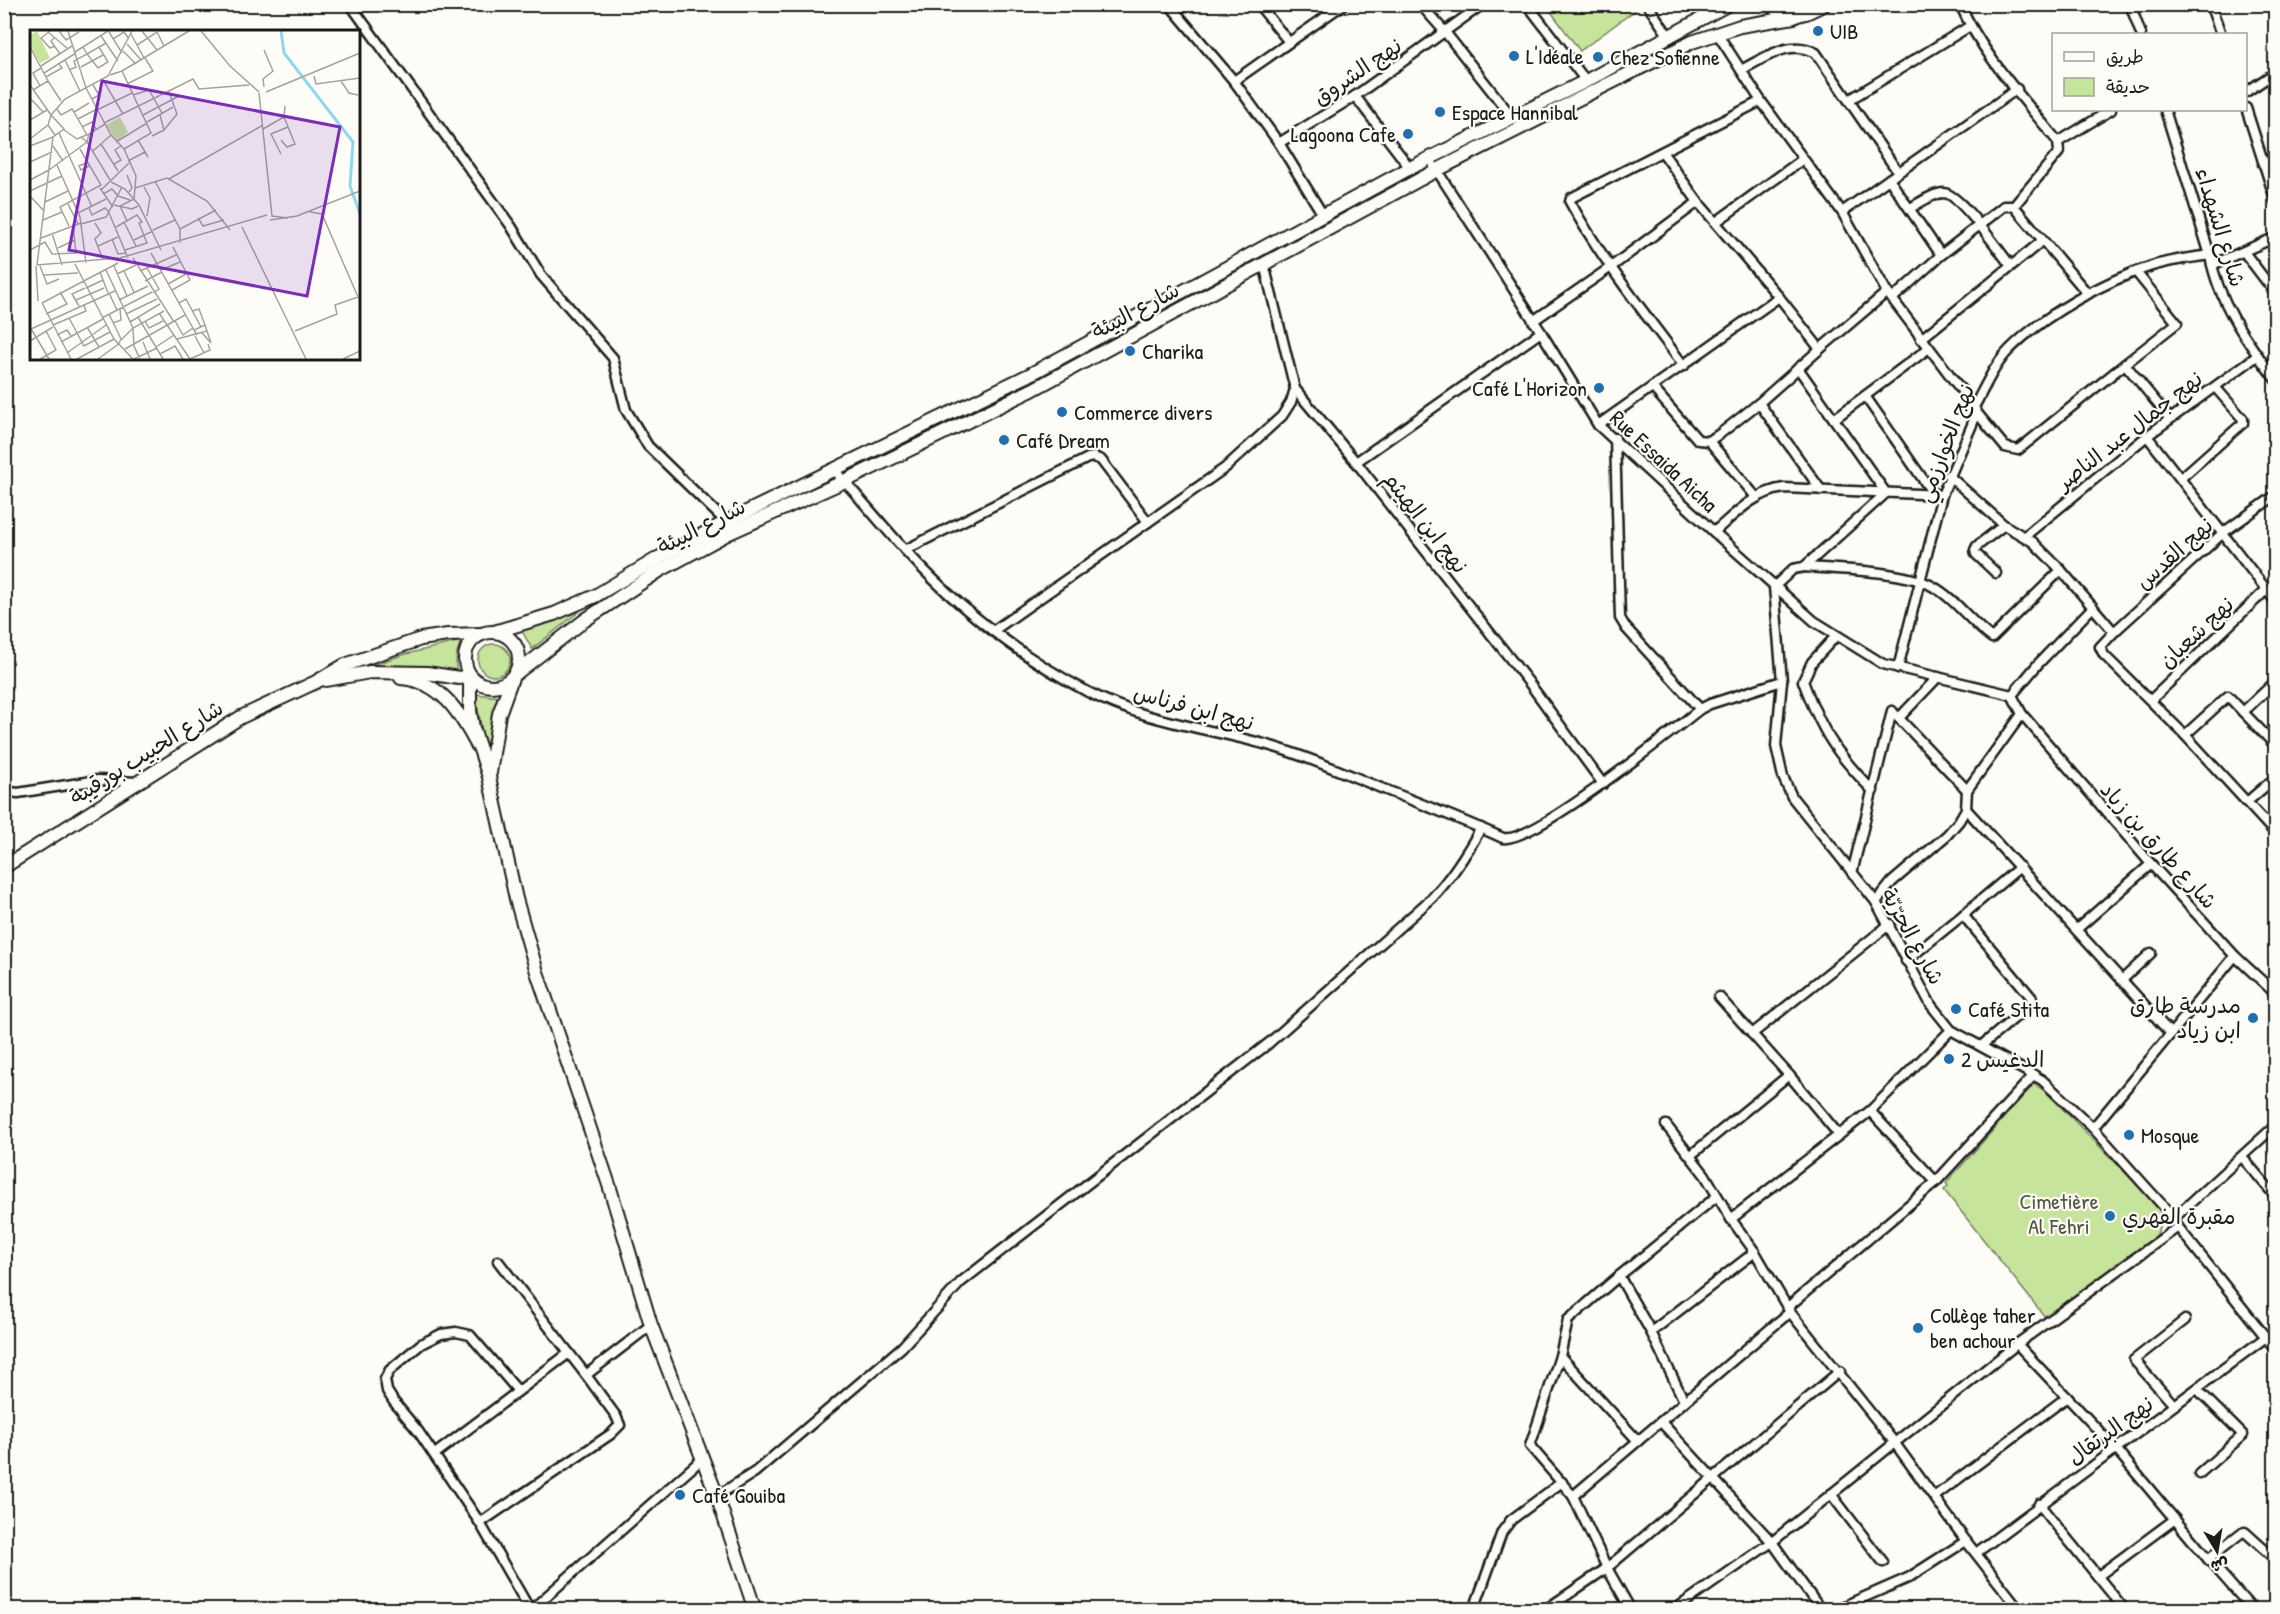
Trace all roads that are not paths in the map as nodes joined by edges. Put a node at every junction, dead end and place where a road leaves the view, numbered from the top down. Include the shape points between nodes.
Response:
1 (350, 4) edge
2 (1169, 4) edge
3 (1258, 4) edge
4 (1344, 4) edge
5 (1420, 4) edge
6 (1483, 4) edge
7 (1527, 4) edge
8 (1647, 4) edge
9 (1729, 4) edge
10 (1771, 4) edge
11 (1825, 4) edge
12 (1960, 4) edge
13 (2130, 4) edge
14 (2210, 4) edge
15 (1331, 8) edge
16 (1805, 11) edge
17 (1970, 26) junction
18 (1445, 32) junction
19 (1717, 33) junction
20 (2140, 33) edge
21 (2222, 33) edge
22 (1670, 38) junction
23 (1289, 42) junction
24 (1742, 70) junction
25 (2276, 72) edge
26 (1234, 81) junction
27 (1586, 81) junction
28 (2017, 89) junction
29 (2247, 91) edge
30 (1355, 96) junction
31 (1849, 100) junction
32 (1761, 101) junction
33 (2109, 111) edge
34 (2165, 111) edge
35 (2247, 111) edge
36 (1512, 117) junction
37 (2058, 142) junction
38 (1279, 143) junction
39 (1663, 153) junction
40 (2276, 157) edge
41 (1429, 159) junction
42 (1803, 159) junction
43 (2263, 164) junction
44 (1410, 168) junction
45 (1437, 170) junction
46 (1898, 172) junction
47 (1889, 179) junction
48 (1698, 202) junction
49 (2276, 202) edge
50 (2014, 206) junction
51 (1910, 208) junction
52 (1842, 212) junction
53 (1323, 215) junction
54 (1716, 222) junction
55 (1979, 225) junction
56 (2276, 237) edge
57 (2042, 241) junction
58 (2244, 252) junction
59 (1941, 255) junction
60 (2210, 255) junction
61 (1264, 264) junction
62 (2011, 266) junction
63 (2212, 266) junction
64 (1611, 267) junction
65 (2136, 272) junction
66 (2088, 294) junction
67 (2276, 294) edge
68 (1890, 296) junction
69 (1779, 297) junction
70 (1533, 321) junction
71 (1541, 332) junction
72 (1921, 339) junction
73 (1929, 348) junction
74 (1820, 349) junction
75 (2257, 356) junction
76 (2125, 363) junction
77 (1684, 366) junction
78 (1798, 368) junction
79 (2276, 380) edge
80 (1652, 387) junction
81 (2215, 387) junction
82 (1295, 389) junction
83 (1865, 396) junction
84 (1759, 403) junction
85 (1975, 410) junction
86 (1834, 419) junction
87 (2170, 419) junction
88 (1598, 425) junction
89 (2147, 436) junction
90 (1615, 438) junction
91 (1709, 441) junction
92 (1356, 462) junction
93 (832, 469) junction
94 (1948, 475) junction
95 (2181, 478) junction
96 (845, 481) junction
97 (1821, 489) junction
98 (1886, 493) junction
99 (1938, 495) junction
100 (2276, 495) edge
101 (1756, 497) junction
102 (726, 522) junction
103 (1148, 522) junction
104 (2004, 525) junction
105 (1714, 532) junction
106 (2223, 532) junction
107 (2025, 536) junction
108 (904, 550) junction
109 (1804, 567) junction
110 (2061, 570) junction
111 (1996, 573) dead end
112 (1919, 580) junction
113 (1774, 587) junction
114 (2266, 590) junction
115 (2275, 599) edge
116 (2093, 607) junction
117 (993, 631) junction
118 (2114, 632) junction
119 (488, 633) junction
120 (1836, 636) junction
121 (1898, 668) junction
122 (352, 676) junction
123 (470, 676) junction
124 (513, 676) junction
125 (1938, 677) junction
126 (1782, 681) junction
127 (2276, 681) edge
128 (316, 682) junction
129 (2013, 695) junction
130 (2151, 700) junction
131 (1700, 709) junction
132 (2243, 712) junction
133 (2022, 714) junction
134 (1899, 718) junction
135 (2185, 735) junction
136 (477, 745) junction
137 (2276, 746) edge
138 (489, 777) junction
139 (2276, 777) edge
140 (138, 782) junction
141 (4, 784) edge
142 (1603, 784) junction
143 (1967, 790) junction
144 (1873, 791) junction
145 (2247, 802) junction
146 (1965, 809) junction
147 (1481, 828) junction
148 (2275, 834) edge
149 (2151, 864) junction
150 (4, 867) edge
151 (2020, 867) junction
152 (1851, 873) junction
153 (1876, 902) junction
154 (1963, 915) junction
155 (1890, 924) junction
156 (2077, 929) junction
157 (2151, 953) dead end
158 (2235, 956) junction
159 (1906, 961) junction
160 (2122, 980) junction
161 (2276, 994) edge
162 (1719, 997) dead end
163 (1951, 1030) junction
164 (1752, 1034) junction
165 (2171, 1034) junction
166 (1981, 1046) junction
167 (1790, 1075) junction
168 (2034, 1075) junction
169 (1870, 1111) junction
170 (1666, 1125) dead end
171 (2276, 1125) edge
172 (2093, 1128) junction
173 (1839, 1135) junction
174 (1691, 1155) junction
175 (2242, 1157) junction
176 (1936, 1182) junction
177 (1716, 1197) junction
178 (2276, 1197) edge
179 (2174, 1218) junction
180 (1731, 1219) junction
181 (2178, 1227) junction
182 (1755, 1251) junction
183 (498, 1261) dead end
184 (1619, 1276) junction
185 (1790, 1309) junction
186 (2185, 1320) dead end
187 (651, 1325) junction
188 (1651, 1332) junction
189 (2266, 1337) junction
190 (2018, 1344) junction
191 (2275, 1349) edge
192 (569, 1353) junction
193 (1560, 1356) junction
194 (1840, 1371) junction
195 (586, 1376) junction
196 (2197, 1389) junction
197 (518, 1391) junction
198 (2067, 1397) junction
199 (1684, 1401) junction
200 (2174, 1405) junction
201 (1661, 1422) junction
202 (1638, 1441) junction
203 (1894, 1442) junction
204 (2115, 1448) junction
205 (435, 1454) junction
206 (702, 1459) junction
207 (2199, 1474) dead end
208 (1713, 1479) junction
209 (1562, 1482) junction
210 (1831, 1494) junction
211 (717, 1496) junction
212 (1574, 1497) junction
213 (1934, 1497) junction
214 (2039, 1504) junction
215 (2175, 1519) junction
216 (480, 1523) junction
217 (1966, 1541) junction
218 (1772, 1542) junction
219 (1976, 1553) junction
220 (2208, 1559) junction
221 (2276, 1560) edge
222 (1882, 1562) dead end
223 (1607, 1568) junction
224 (2098, 1576) junction
225 (1477, 1601) dead end
226 (531, 1610) edge
227 (755, 1610) edge
228 (1545, 1610) edge
229 (1631, 1610) edge
230 (1674, 1610) edge
231 (1821, 1610) edge
232 (1835, 1610) edge
233 (2020, 1610) edge
234 (2125, 1610) edge
235 (2253, 1610) edge

1 - 102 street via 511,226 542,275 614,358 626,410 648,446
2 - 26 street
3 - 23 street
4 - 15 street
5 - 18 street
6 - 18 street, نهج الشروق
7 - 27 street
8 - 22 street
9 - 22 main road, شارع البيئة
10 - 16 main road via 1784,15
11 - 16 main road, شارع البيئة
12 - 17 street
13 - 20 street
14 - 21 street
15 - 23 street
16 - 19 main road, شارع البيئة
17 - 28 street
17 - 31 street
18 - 30 street, نهج الشروق
18 - 36 street
19 - 24 street
19 - 45 main road, شارع البيئة
22 - 27 main road, شارع البيئة
23 - 26 street
24 - 31 street via 1786,47 1806,47 1816,52
24 - 32 street
25 - 29 street
26 - 38 street
27 - 36 main road, شارع البيئة
28 - 37 street
28 - 46 street
30 - 38 street, نهج الشروق
30 - 44 street
31 - 46 street
32 - 39 street
32 - 42 street
33 - 37 street
34 - 60 street, شارع الشهداء
35 - 43 street
36 - 41 main road, شارع البيئة
37 - 50 street via 2059,152
38 - 53 street
39 - 48 street
39 - 64 street via 1571,198
40 - 43 street
41 - 44 main road, شارع البيئة
41 - 45 street, Rue Essaida Aicha
42 - 52 street
42 - 54 street
43 - 49 street
44 - 53 main road, شارع البيئة
45 - 61 main road, شارع البيئة
45 - 70 street, Rue Essaida Aicha
46 - 47 street
47 - 51 street
47 - 52 street
48 - 54 street
48 - 64 street
50 - 55 street via 2004,206
50 - 57 street
51 - 55 street via 1946,193 1970,212
51 - 59 street
52 - 68 street
53 - 93 main road, شارع البيئة via 1029,375
54 - 69 street
55 - 59 street
55 - 62 street
56 - 58 street
57 - 62 street
57 - 66 street
58 - 63 street
58 - 67 street
59 - 68 street
60 - 63 street, شارع الشهداء
60 - 65 street, نهج الخوارزمي
61 - 82 street, نهج ابن الهيثم
61 - 96 main road, شارع البيئة via 1032,390
62 - 72 street
63 - 75 street, شارع الشهداء via 2235,322
64 - 70 street
64 - 77 street
65 - 66 street, نهج الخوارزمي
65 - 76 street via 2177,323
66 - 85 street, نهج الخوارزمي via 2046,319 2010,349 1995,367
68 - 72 street
68 - 74 street
69 - 74 street
69 - 77 street
70 - 71 street, Rue Essaida Aicha
71 - 88 street, Rue Essaida Aicha
71 - 92 street
72 - 73 street
73 - 83 street
73 - 85 street
74 - 78 street
75 - 79 street, شارع الشهداء
75 - 81 street, نهج جمال عبد الناصر
76 - 85 street via 2018,450 2005,447
76 - 87 street
77 - 80 street
78 - 84 street
78 - 86 street
80 - 88 street
80 - 91 street via 1698,440
81 - 87 street, نهج جمال عبد الناصر
81 - 95 street via 2243,423
82 - 92 street, نهج ابن الهيثم
82 - 103 street via 1282,416 1225,468
83 - 86 street
83 - 99 street
84 - 91 street
84 - 97 street
85 - 94 street, نهج الخوارزمي
86 - 98 street
87 - 89 street, نهج جمال عبد الناصر
88 - 90 street, Rue Essaida Aicha
89 - 95 street
89 - 107 street, نهج جمال عبد الناصر
90 - 105 street, Rue Essaida Aicha
90 - 131 street via 1620,618
91 - 101 street
92 - 142 street, نهج ابن الهيثم
93 - 96 street, نهج ابن فرناس
93 - 102 main road, شارع البيئة
94 - 99 street, نهج الخوارزمي
94 - 104 street
95 - 106 street
96 - 108 street, نهج ابن فرناس
96 - 124 main road, شارع البيئة via 729,533 659,571 585,620
97 - 98 street
97 - 101 street via 1774,489
98 - 99 street
98 - 109 street
99 - 112 street, نهج الخوارزمي
100 - 106 street, نهج القدس
101 - 105 street
102 - 119 main road, شارع البيئة via 595,596 554,614
103 - 108 street via 1101,460 1094,457
103 - 117 street
104 - 107 street
104 - 111 street via 1975,550
105 - 113 street, Rue Essaida Aicha
106 - 114 street
106 - 118 street, نهج القدس
107 - 110 street
108 - 117 street, نهج ابن فرناس
109 - 112 street
109 - 113 street via 1793,569
110 - 112 street via 1992,638 1934,586
110 - 116 street
112 - 121 street, نهج الخوارزمي
113 - 120 street, Rue Essaida Aicha
113 - 126 street, شارع الحرّيّة
114 - 115 street
114 - 130 street, نهج شعبان
116 - 118 street
116 - 129 street
117 - 147 street, نهج ابن فرناس via 1073,683 1124,708 1273,746
118 - 130 street, نهج القدس via 2100,650
119 - 123 main road via 471,642 465,656
119 - 124 main road via 504,635 517,648 518,667
119 - 128 main road, شارع البيئة via 448,635 395,647 345,665
120 - 121 street, Rue Essaida Aicha via 1883,664
120 - 144 street via 1812,662 1803,681 1830,743
121 - 125 street, Rue Essaida Aicha
122 - 123 main road via 370,672
122 - 128 main road
122 - 136 main road via 410,679 432,687 459,712
123 - 124 main road via 488,686 505,683
123 - 136 main road via 470,711
124 - 138 main road via 497,722
125 - 129 street, Rue Essaida Aicha
125 - 134 street
126 - 131 street
126 - 152 street, شارع الحرّيّة via 1776,746 1783,777 1792,796
127 - 132 street
128 - 140 main road, شارع الحبيب بورقيبة via 241,717
129 - 133 street, شارع طارق بن زياد
130 - 135 street
131 - 142 street
132 - 135 street via 2228,696
132 - 137 street
133 - 143 street
133 - 149 street, شارع طارق بن زياد
134 - 143 street
134 - 144 street via 1892,711
135 - 145 street
136 - 138 main road
138 - 187 main road via 537,972 609,1185
139 - 145 street
140 - 141 street via 98,780 18,793
140 - 150 main road, شارع الحبيب بورقيبة
142 - 147 street, نهج ابن فرناس via 1509,840
143 - 146 street
144 - 152 street
145 - 148 street
146 - 151 street
146 - 153 street via 1947,835 1892,882
147 - 211 street via 1432,898 1269,1043 961,1281 902,1347 755,1472
149 - 156 street
149 - 158 street, شارع طارق بن زياد
151 - 154 street
151 - 156 street
152 - 153 street, شارع الحرّيّة
153 - 155 street, شارع الحرّيّة
154 - 159 street
154 - 166 street via 2032,998 2029,1006
155 - 159 street, شارع الحرّيّة
155 - 164 street
156 - 160 street
157 - 160 street
158 - 161 street, شارع طارق بن زياد
158 - 165 street
159 - 163 street, شارع الحرّيّة via 1931,1005
160 - 165 street
162 - 164 street
163 - 166 street, شارع الحرّيّة
163 - 169 street
164 - 167 street
165 - 172 street
166 - 168 street, شارع الحرّيّة
167 - 173 street
167 - 174 street
168 - 172 street, شارع الحرّيّة
168 - 176 street
169 - 173 street
169 - 176 street
170 - 174 street
171 - 175 street
172 - 179 street, شارع الحرّيّة
173 - 180 street
174 - 177 street
175 - 178 street
175 - 179 street
176 - 185 street
177 - 180 street
177 - 184 street
179 - 181 street, شارع الحرّيّة
180 - 182 street
181 - 189 street, شارع الحرّيّة
181 - 190 street
182 - 185 street
182 - 188 street
183 - 192 street
184 - 188 street
184 - 193 street via 1568,1320
185 - 194 street
185 - 199 street
186 - 200 street via 2134,1360
187 - 195 street
187 - 206 main road
188 - 199 street
189 - 191 street, شارع الحرّيّة
189 - 196 street, نهج البرتقال
190 - 198 street
190 - 203 street
192 - 195 street
192 - 197 street
193 - 202 street
193 - 209 street via 1530,1446
194 - 203 street
194 - 208 street
195 - 216 street via 616,1416 618,1429
196 - 200 street, نهج البرتقال
196 - 207 street via 2243,1435
197 - 205 street
197 - 205 street via 470,1335 441,1334 421,1344 390,1370 387,1391
198 - 204 street
198 - 213 street
199 - 201 street
200 - 204 street, نهج البرتقال
201 - 202 street
201 - 208 street
202 - 212 street
203 - 210 street
203 - 213 street
204 - 214 street, نهج البرتقال
204 - 215 street
205 - 216 street
206 - 211 main road
206 - 226 street
208 - 218 street
208 - 223 street
209 - 212 street
209 - 225 street via 1511,1520 1502,1532
210 - 218 street
210 - 222 street
211 - 227 main road
212 - 223 street
213 - 217 street
214 - 219 street, نهج البرتقال
214 - 224 street
215 - 220 street
215 - 224 street
216 - 226 street
217 - 219 street
217 - 232 street via 1908,1578
218 - 230 street
218 - 231 street
219 - 233 street
220 - 221 street via 2245,1532
220 - 235 street
223 - 228 street
223 - 229 street
224 - 234 street

